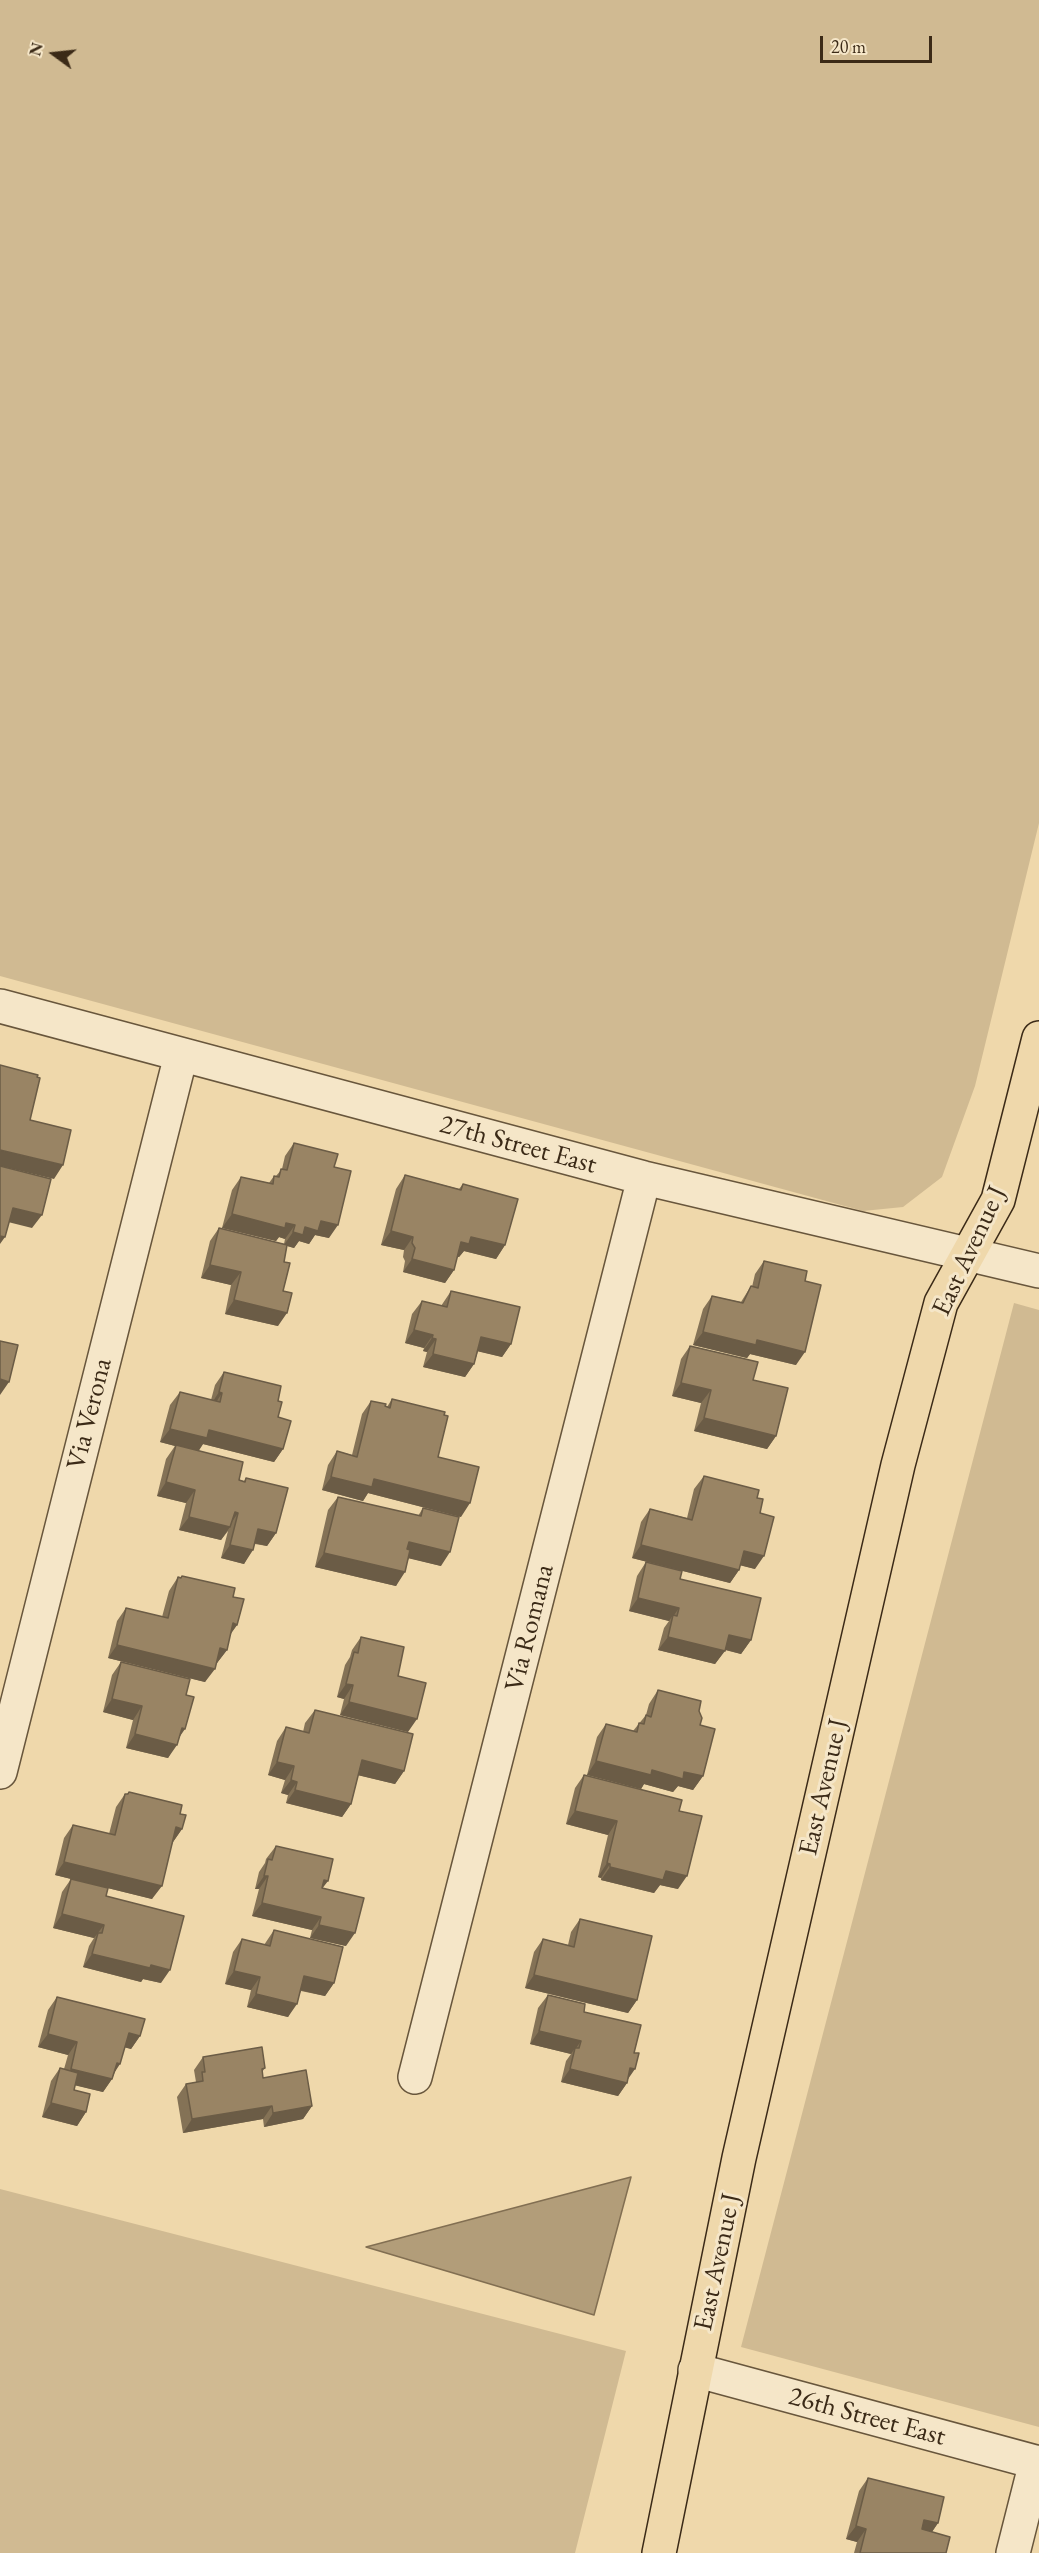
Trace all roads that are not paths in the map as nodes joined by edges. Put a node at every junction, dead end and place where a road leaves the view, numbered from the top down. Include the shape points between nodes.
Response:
1 (0, 1006) edge
2 (1039, 1038) edge
3 (181, 1055) junction
4 (645, 1178) junction
5 (969, 1254) junction
6 (1039, 1271) edge
7 (0, 1772) edge
8 (415, 2077) dead end
9 (695, 2370) junction
10 (1037, 2462) edge
11 (658, 2553) edge
12 (1013, 2553) edge

1 - 3 street, 27th Street East
2 - 5 main road, East Avenue J via 998,1200
3 - 4 street, 27th Street East
3 - 7 street, Via Verona
4 - 5 street, 27th Street East
4 - 8 street, Via Romana
5 - 6 street, 27th Street East
5 - 9 main road, East Avenue J via 941,1303 898,1465 741,2146
9 - 10 street, 26th Street East
9 - 11 main road, East Avenue J
10 - 12 street

